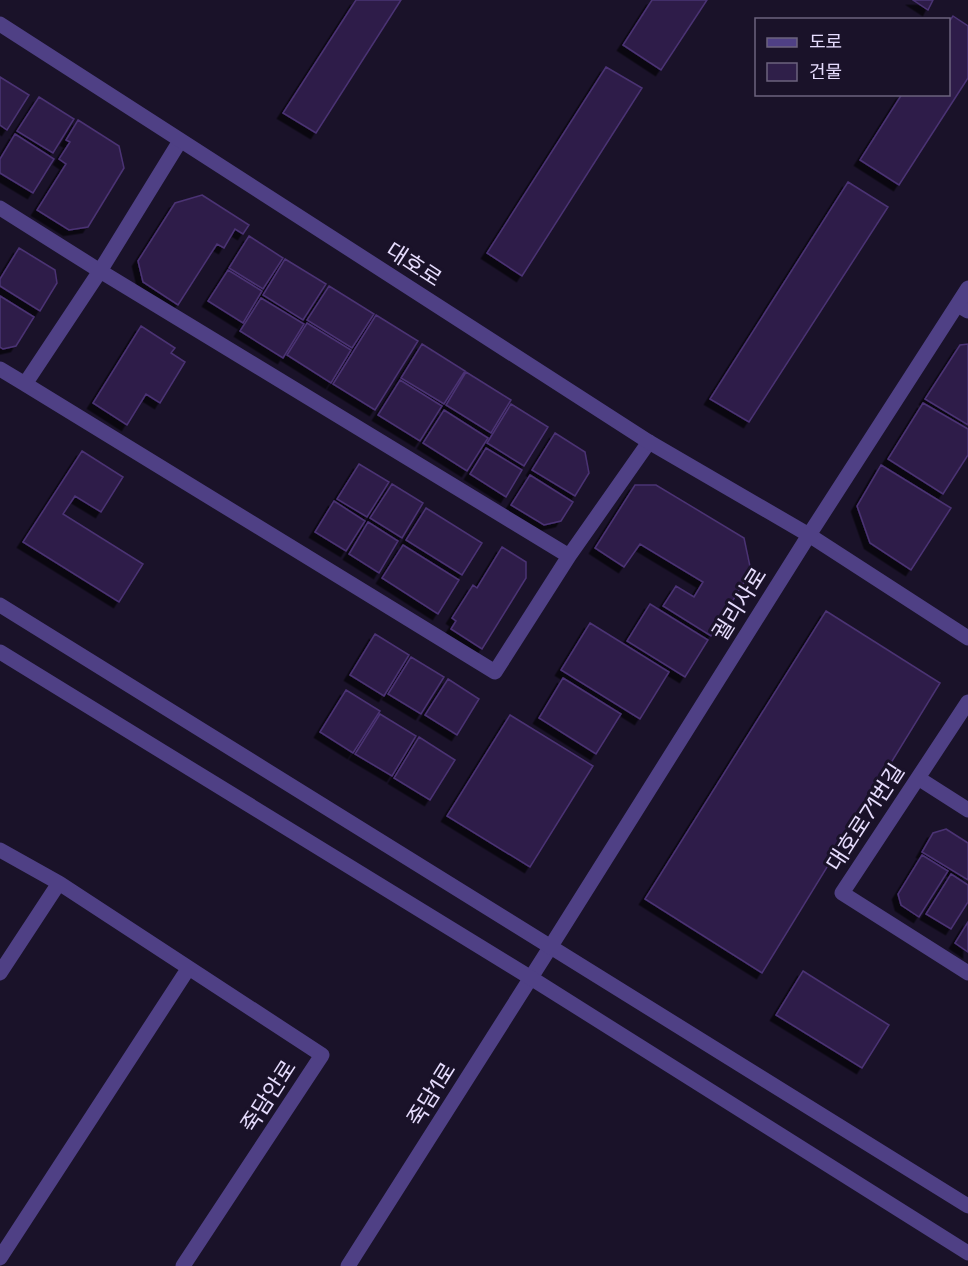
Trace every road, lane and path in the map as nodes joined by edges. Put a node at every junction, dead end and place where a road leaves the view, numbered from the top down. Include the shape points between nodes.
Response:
1 (0, 24) edge
2 (180, 141) junction
3 (0, 208) edge
4 (100, 271) junction
5 (968, 288) edge
6 (963, 308) edge
7 (0, 369) edge
8 (24, 384) junction
9 (650, 442) junction
10 (809, 535) junction
11 (569, 556) junction
12 (0, 605) edge
13 (968, 638) edge
14 (0, 652) edge
15 (968, 702) edge
16 (918, 778) junction
17 (968, 810) edge
18 (0, 850) edge
19 (59, 883) junction
20 (551, 946) junction
21 (188, 969) junction
22 (0, 973) edge
23 (968, 973) edge
24 (531, 978) junction
25 (968, 1206) edge
26 (968, 1253) edge
27 (0, 1258) edge
28 (183, 1266) edge
29 (348, 1266) edge

1 - 2 street, 대호로
2 - 4 street
2 - 9 street, 대호로
3 - 4 street
4 - 8 street
4 - 11 street
5 - 6 street, 궐리사로
6 - 10 street, 궐리사로
7 - 8 street
8 - 11 street via 495,672
9 - 10 street, 대호로
9 - 11 street
10 - 13 street, 대호로
10 - 20 street, 궐리사로
12 - 20 street
14 - 24 street
15 - 16 street, 대호로71번길
16 - 17 street
16 - 23 street, 대호로71번길 via 842,893
18 - 19 street, 죽담안로
19 - 21 street, 죽담안로
19 - 22 street
20 - 24 street, 죽담1로
20 - 25 street
21 - 27 street
21 - 28 street, 죽담안로 via 322,1055
24 - 26 street
24 - 29 street, 죽담1로

